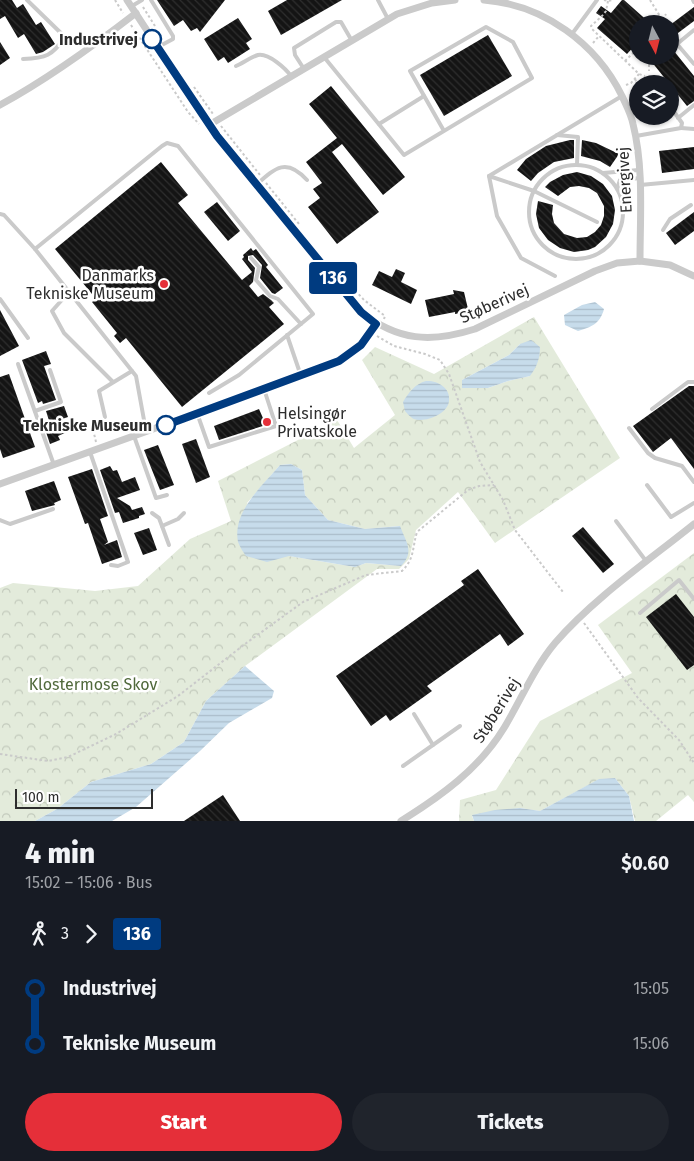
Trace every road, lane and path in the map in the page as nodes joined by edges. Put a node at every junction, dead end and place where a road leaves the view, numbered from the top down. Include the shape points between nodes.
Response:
1 (27, 0) edge
2 (115, 0) edge
3 (150, 0) edge
4 (378, 0) edge
5 (455, 0) edge
6 (484, 0) edge
7 (597, 0) edge
8 (604, 0) edge
9 (613, 0) edge
10 (650, 0) edge
11 (140, 1) edge
12 (608, 1) junction
13 (130, 3) edge
14 (136, 13) junction
15 (659, 15) edge
16 (388, 19) junction
17 (127, 20) junction
18 (155, 27) dead end
19 (694, 30) edge
20 (572, 34) junction
21 (599, 36) junction
22 (352, 41) junction
23 (594, 42) dead end
24 (158, 48) junction
25 (324, 57) junction
26 (629, 57) edge
27 (23, 58) dead end
28 (625, 61) junction
29 (694, 64) edge
30 (236, 66) dead end
31 (304, 69) junction
32 (639, 74) edge
33 (291, 76) junction
34 (192, 82) dead end
35 (629, 84) edge
36 (618, 88) junction
37 (424, 96) junction
38 (622, 96) junction
39 (0, 105) edge
40 (694, 105) edge
41 (679, 117) edge
42 (679, 119) edge
43 (217, 120) junction
44 (379, 124) junction
45 (209, 125) junction
46 (681, 128) junction
47 (694, 129) edge
48 (444, 131) junction
49 (556, 135) junction
50 (636, 136) junction
51 (577, 165) junction
52 (639, 170) junction
53 (603, 173) junction
54 (489, 176) junction
55 (263, 179) junction
56 (307, 180) dead end
57 (694, 180) edge
58 (640, 182) junction
59 (256, 185) junction
60 (617, 188) junction
61 (534, 191) junction
62 (691, 205) dead end
63 (0, 214) edge
64 (597, 222) dead end
65 (304, 229) dead end
66 (663, 230) dead end
67 (35, 249) junction
68 (251, 258) dead end
69 (640, 261) junction
70 (555, 276) dead end
71 (694, 276) edge
72 (352, 287) dead end
73 (69, 292) junction
74 (0, 299) edge
75 (470, 309) dead end
76 (301, 324) junction
77 (379, 325) junction
78 (478, 327) junction
79 (371, 332) junction
80 (287, 335) junction
81 (28, 338) dead end
82 (18, 364) dead end
83 (50, 370) dead end
84 (132, 371) junction
85 (301, 376) junction
86 (113, 382) junction
87 (694, 382) edge
88 (264, 389) junction
89 (209, 393) dead end
90 (652, 409) dead end
91 (35, 411) junction
92 (197, 413) junction
93 (105, 417) joint
94 (629, 428) dead end
95 (146, 431) junction
96 (94, 434) dead end
97 (134, 436) junction
98 (90, 452) junction
99 (54, 465) junction
100 (694, 482) edge
101 (0, 484) edge
102 (494, 485) junction
103 (647, 485) dead end
104 (167, 495) dead end
105 (694, 503) edge
106 (53, 509) dead end
107 (152, 513) dead end
108 (184, 513) dead end
109 (0, 520) edge
110 (616, 521) dead end
111 (694, 524) edge
112 (162, 526) junction
113 (169, 545) dead end
114 (647, 562) junction
115 (111, 565) dead end
116 (563, 592) dead end
117 (694, 599) edge
118 (640, 613) dead end
119 (579, 617) junction
120 (414, 714) dead end
121 (460, 726) dead end
122 (434, 745) junction
123 (1, 754) edge
124 (694, 763) edge
125 (403, 766) dead end
126 (401, 821) edge

1 - 27 lane via 65,38 56,51 47,56
2 - 17 path
3 - 24 lane via 173,36
4 - 16 lane
5 - 16 street via 432,2
6 - 20 street, Energivej via 526,9 554,21
7 - 20 lane
8 - 12 path
9 - 12 path
10 - 15 path
11 - 13 lane
11 - 18 path
12 - 21 path via 606,11 591,25
13 - 14 street, Støberivej
14 - 17 street
14 - 24 street, Støberivej
16 - 22 street
17 - 39 street via 37,85
17 - 45 path via 197,124
19 - 29 lane via 677,44
20 - 36 street, Energivej via 598,59
21 - 23 path
21 - 28 path
22 - 25 street
22 - 31 lane via 341,22 336,22 294,48
24 - 45 street, Støberivej
25 - 31 street
25 - 44 lane
26 - 28 path
28 - 32 path
30 - 33 lane via 259,55 265,56 285,67
31 - 33 street
33 - 43 street
34 - 43 path
35 - 36 path
36 - 38 street, Energivej
37 - 44 lane
37 - 48 lane
37 - 48 lane via 410,71 486,26 513,42 532,78
38 - 49 lane
38 - 50 street, Energivej
40 - 41 lane
42 - 46 lane
43 - 45 street
43 - 55 path
44 - 48 lane via 404,155
45 - 59 street, Støberivej
46 - 47 lane
46 - 50 lane
49 - 51 lane via 578,137
49 - 54 lane
50 - 52 street, Energivej
51 - 53 lane
51 - 61 lane via 548,174
52 - 53 lane
52 - 58 street, Energivej
53 - 60 lane
54 - 61 lane
54 - 70 lane via 497,216 521,258
55 - 56 lane via 273,169 286,167 297,170
55 - 59 lane
55 - 65 path
57 - 58 lane
58 - 60 lane via 620,180
58 - 69 street, Energivej
59 - 77 street, Støberivej via 361,312
60 - 61 lane via 623,215 614,240 604,250 578,259 551,252 533,232 530,204
61 - 64 lane
62 - 66 lane via 670,219
63 - 67 lane
67 - 73 lane
67 - 76 lane via 162,146 172,144 178,146 313,314
68 - 76 lane via 260,267 256,280
69 - 71 street, Støberivej via 670,265
69 - 78 street, Støberivej via 617,263 595,271
72 - 77 path via 385,316
73 - 84 lane
73 - 86 lane via 52,311 64,333
74 - 81 lane
75 - 78 path
76 - 80 lane
77 - 78 street, Støberivej via 395,332 435,337 455,335
77 - 79 street
79 - 85 street via 361,345 339,361
79 - 102 path via 394,346 440,360 450,374 480,462
80 - 85 lane
80 - 89 lane via 238,375
82 - 91 lane
83 - 91 lane via 61,402
84 - 86 lane
84 - 95 lane via 136,376
85 - 88 street
86 - 93 lane via 99,391
87 - 90 lane via 688,382
88 - 92 street
88 - 92 lane via 276,426 209,447
91 - 99 lane
92 - 95 street
93 - 96 path via 91,421
94 - 100 lane via 648,454 682,466
95 - 97 street
97 - 98 street
97 - 104 lane via 156,498
98 - 99 street
98 - 115 lane via 128,562
99 - 101 street
102 - 116 path via 515,530
102 - 123 path via 468,490 417,532 413,556 402,571 366,575 303,602 178,696 116,734 68,757 48,761
103 - 105 lane via 671,517
106 - 109 lane via 10,524
107 - 112 lane
108 - 112 lane
110 - 114 lane
111 - 114 street, Støberivej
112 - 113 lane
114 - 119 street, Støberivej
117 - 118 lane via 679,580
119 - 124 path via 638,698 679,740
119 - 126 street, Støberivej via 554,644 485,754 461,780
120 - 122 lane
121 - 122 lane
122 - 125 lane

